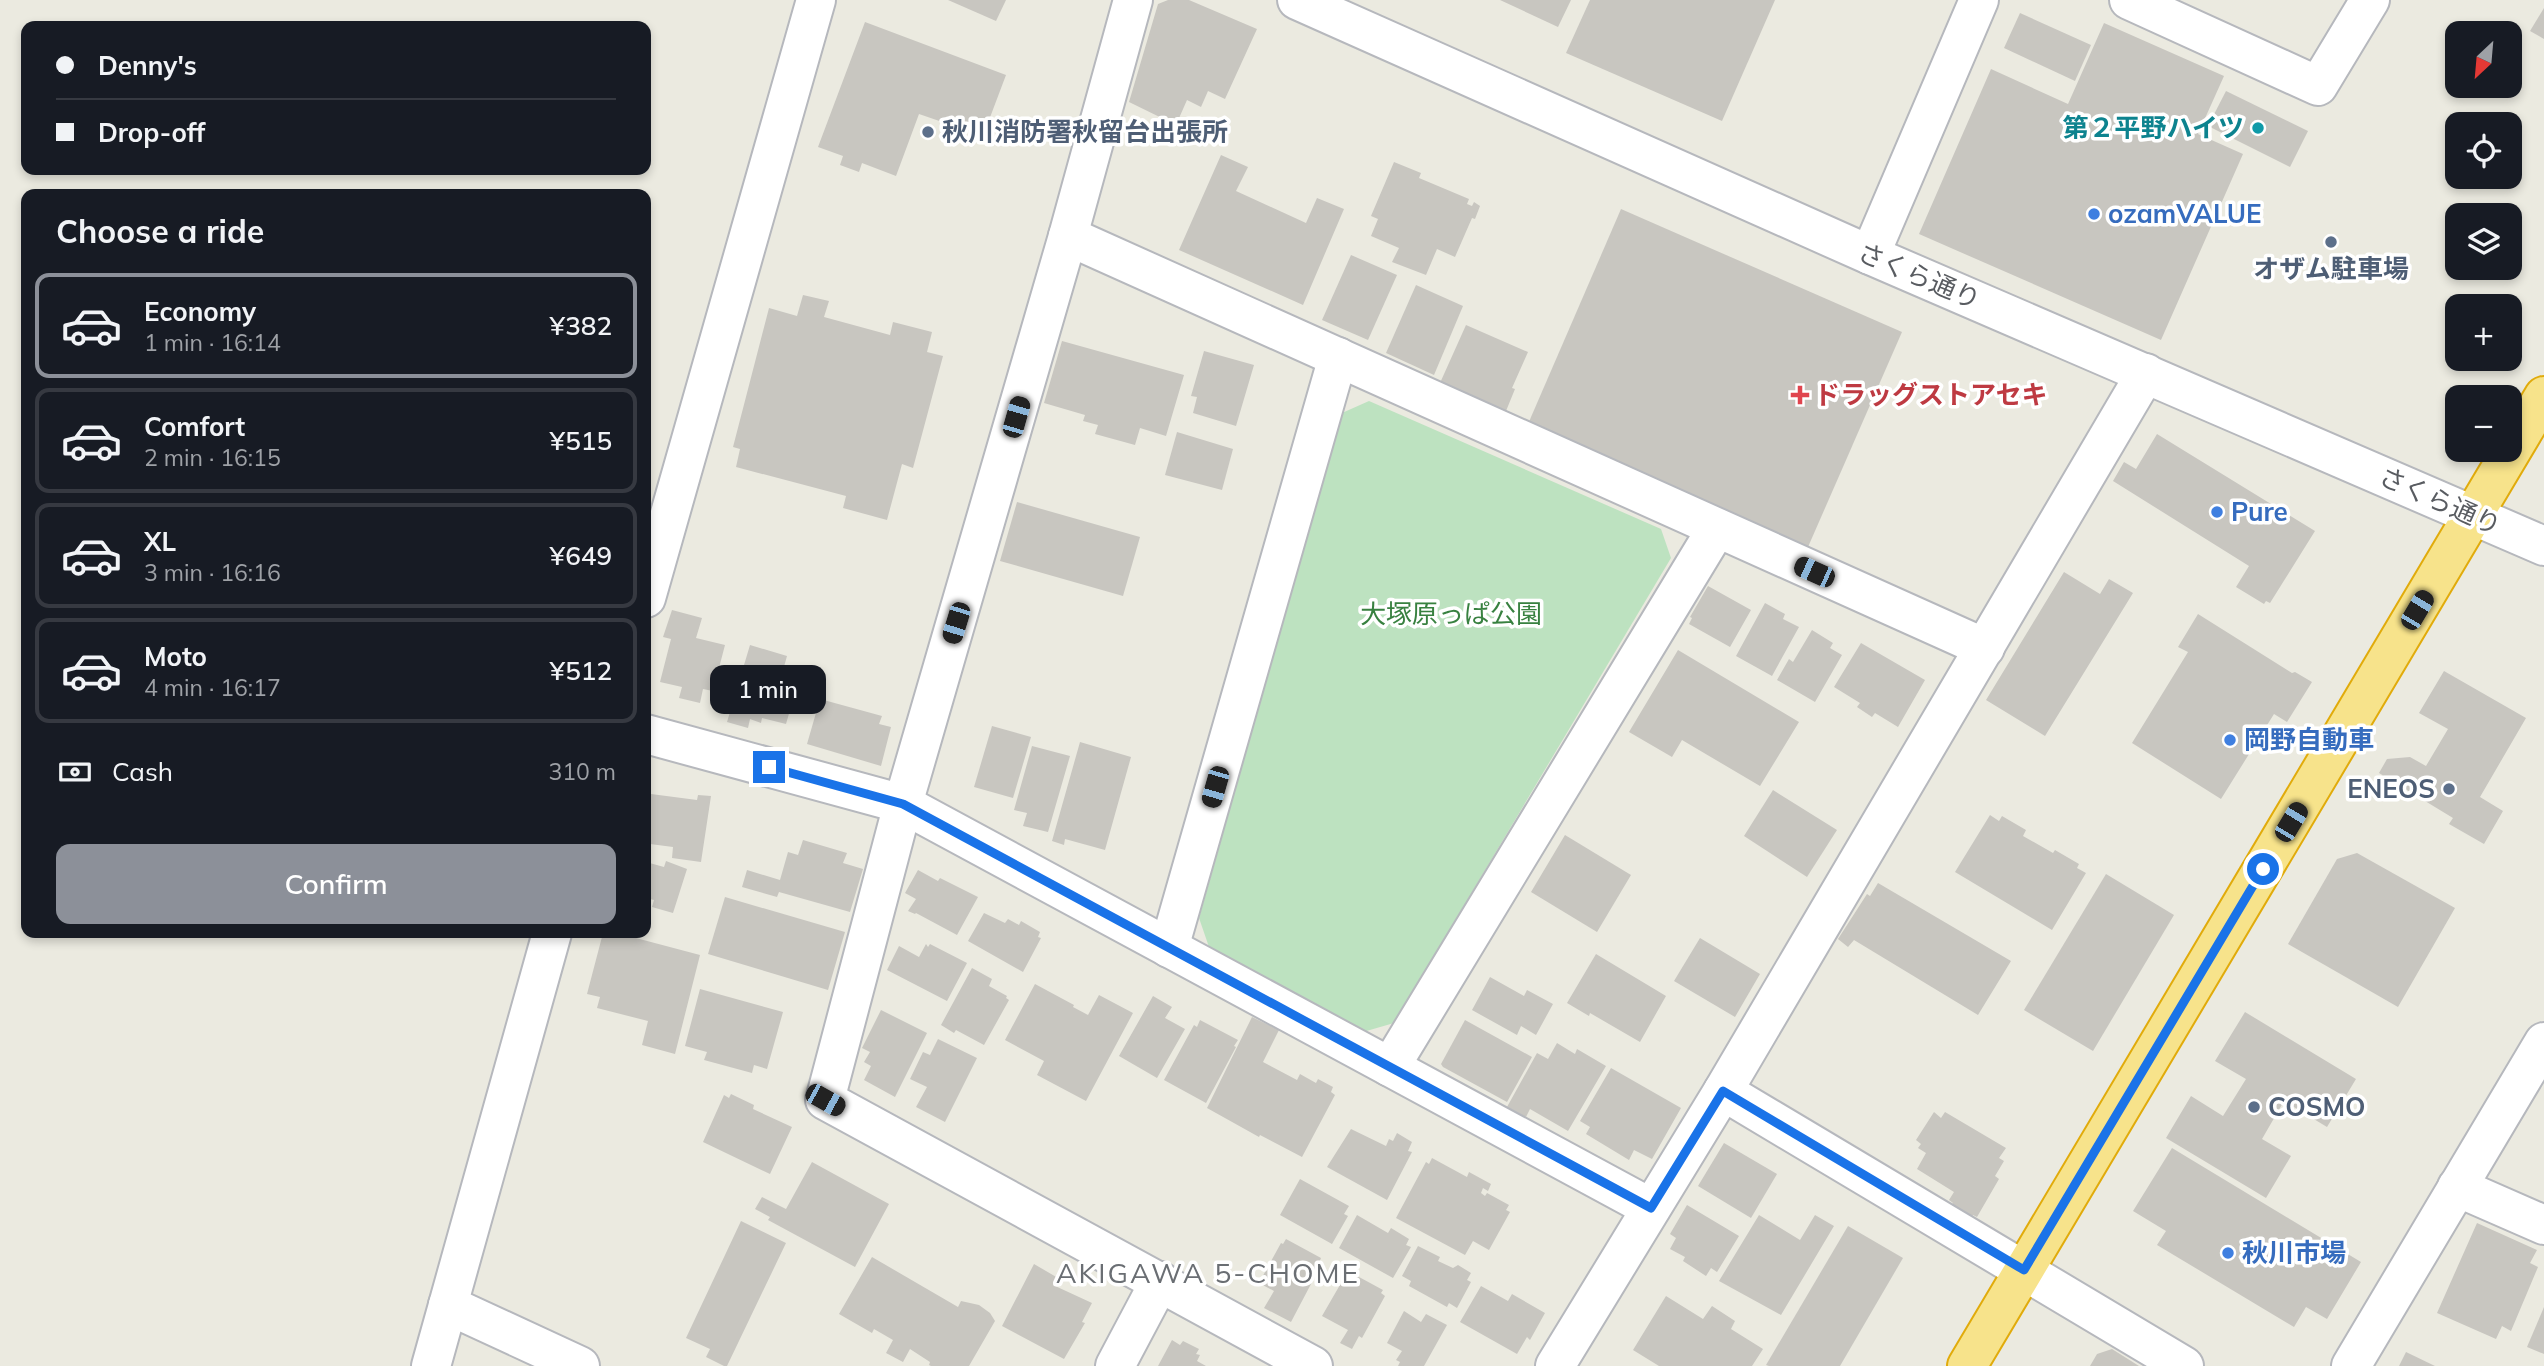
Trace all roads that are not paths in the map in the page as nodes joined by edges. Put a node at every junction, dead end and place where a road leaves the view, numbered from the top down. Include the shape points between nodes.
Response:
1 (816, 0) edge
2 (1133, 0) edge
3 (1297, 0) edge
4 (1979, 0) edge
5 (2129, 0) edge
6 (2370, 0) edge
7 (1069, 236) junction
8 (1870, 255) junction
9 (1338, 357) junction
10 (2146, 373) junction
11 (2544, 396) edge
12 (2473, 516) junction
13 (1717, 528) junction
14 (2544, 547) edge
15 (651, 580) edge
16 (1985, 648) junction
17 (651, 735) edge
18 (903, 804) junction
19 (551, 938) edge
20 (1169, 948) junction
21 (2544, 1042) edge
22 (1390, 1067) junction
23 (1723, 1091) junction
24 (2457, 1187) junction
25 (1651, 1208) junction
26 (2544, 1225) edge
27 (2024, 1270) junction
28 (1160, 1281) junction
29 (448, 1305) junction
30 (430, 1366) edge
31 (580, 1366) edge
32 (1115, 1366) edge
33 (1313, 1366) edge
34 (1555, 1366) edge
35 (1967, 1366) edge
36 (2184, 1366) edge
37 (2351, 1366) edge

1 - 15 street
2 - 7 street
3 - 8 street, さくら通り
4 - 8 street
5 - 6 street via 2318,86
7 - 9 street
7 - 18 street
8 - 10 street, さくら通り
9 - 13 street
9 - 20 street
10 - 12 street, さくら通り
10 - 16 street
11 - 12 highway
12 - 14 street, さくら通り
12 - 27 highway
13 - 16 street
13 - 22 street
16 - 23 street
17 - 18 street
18 - 20 street
18 - 28 street via 825,1100
19 - 29 street
20 - 22 street
21 - 24 street
22 - 25 street
23 - 25 street
23 - 27 street
24 - 26 street
24 - 37 street
25 - 34 street
27 - 35 highway
27 - 36 street
28 - 32 street
28 - 33 street
29 - 30 street
29 - 31 street

